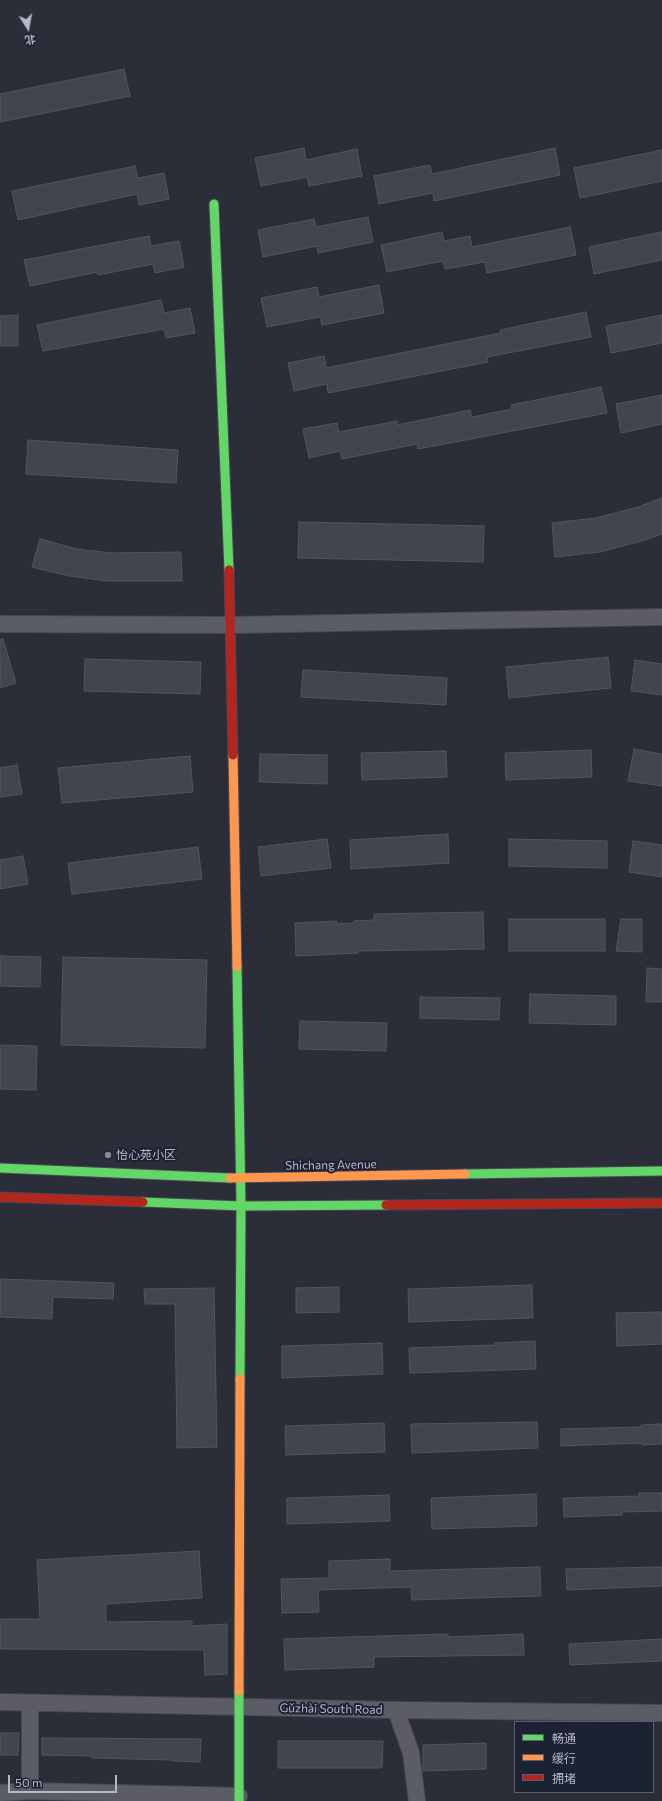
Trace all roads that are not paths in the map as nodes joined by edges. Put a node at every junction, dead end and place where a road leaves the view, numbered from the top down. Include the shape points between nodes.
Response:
1 (214, 204) dead end
2 (662, 617) edge
3 (0, 624) edge
4 (231, 625) junction
5 (0, 1168) edge
6 (662, 1171) edge
7 (239, 1178) junction
8 (0, 1197) edge
9 (662, 1203) edge
10 (240, 1206) junction
11 (0, 1702) edge
12 (30, 1703) junction
13 (240, 1707) junction
14 (396, 1710) junction
15 (662, 1713) edge
16 (30, 1791) junction
17 (0, 1793) edge
18 (239, 1798) edge
19 (417, 1801) edge

1 - 4 street
2 - 4 street
3 - 4 street
4 - 7 street
5 - 7 street, Shichang Avenue
6 - 7 street, Shichang Avenue
7 - 10 street
8 - 10 street
9 - 10 street
10 - 13 street
11 - 12 street, Gǔzhài South Road
12 - 13 street, Gǔzhài South Road
12 - 16 street
13 - 14 street, Gǔzhài South Road
13 - 18 street
14 - 15 street, Gǔzhài South Road
14 - 19 street via 411,1753
16 - 17 street
16 - 18 street

